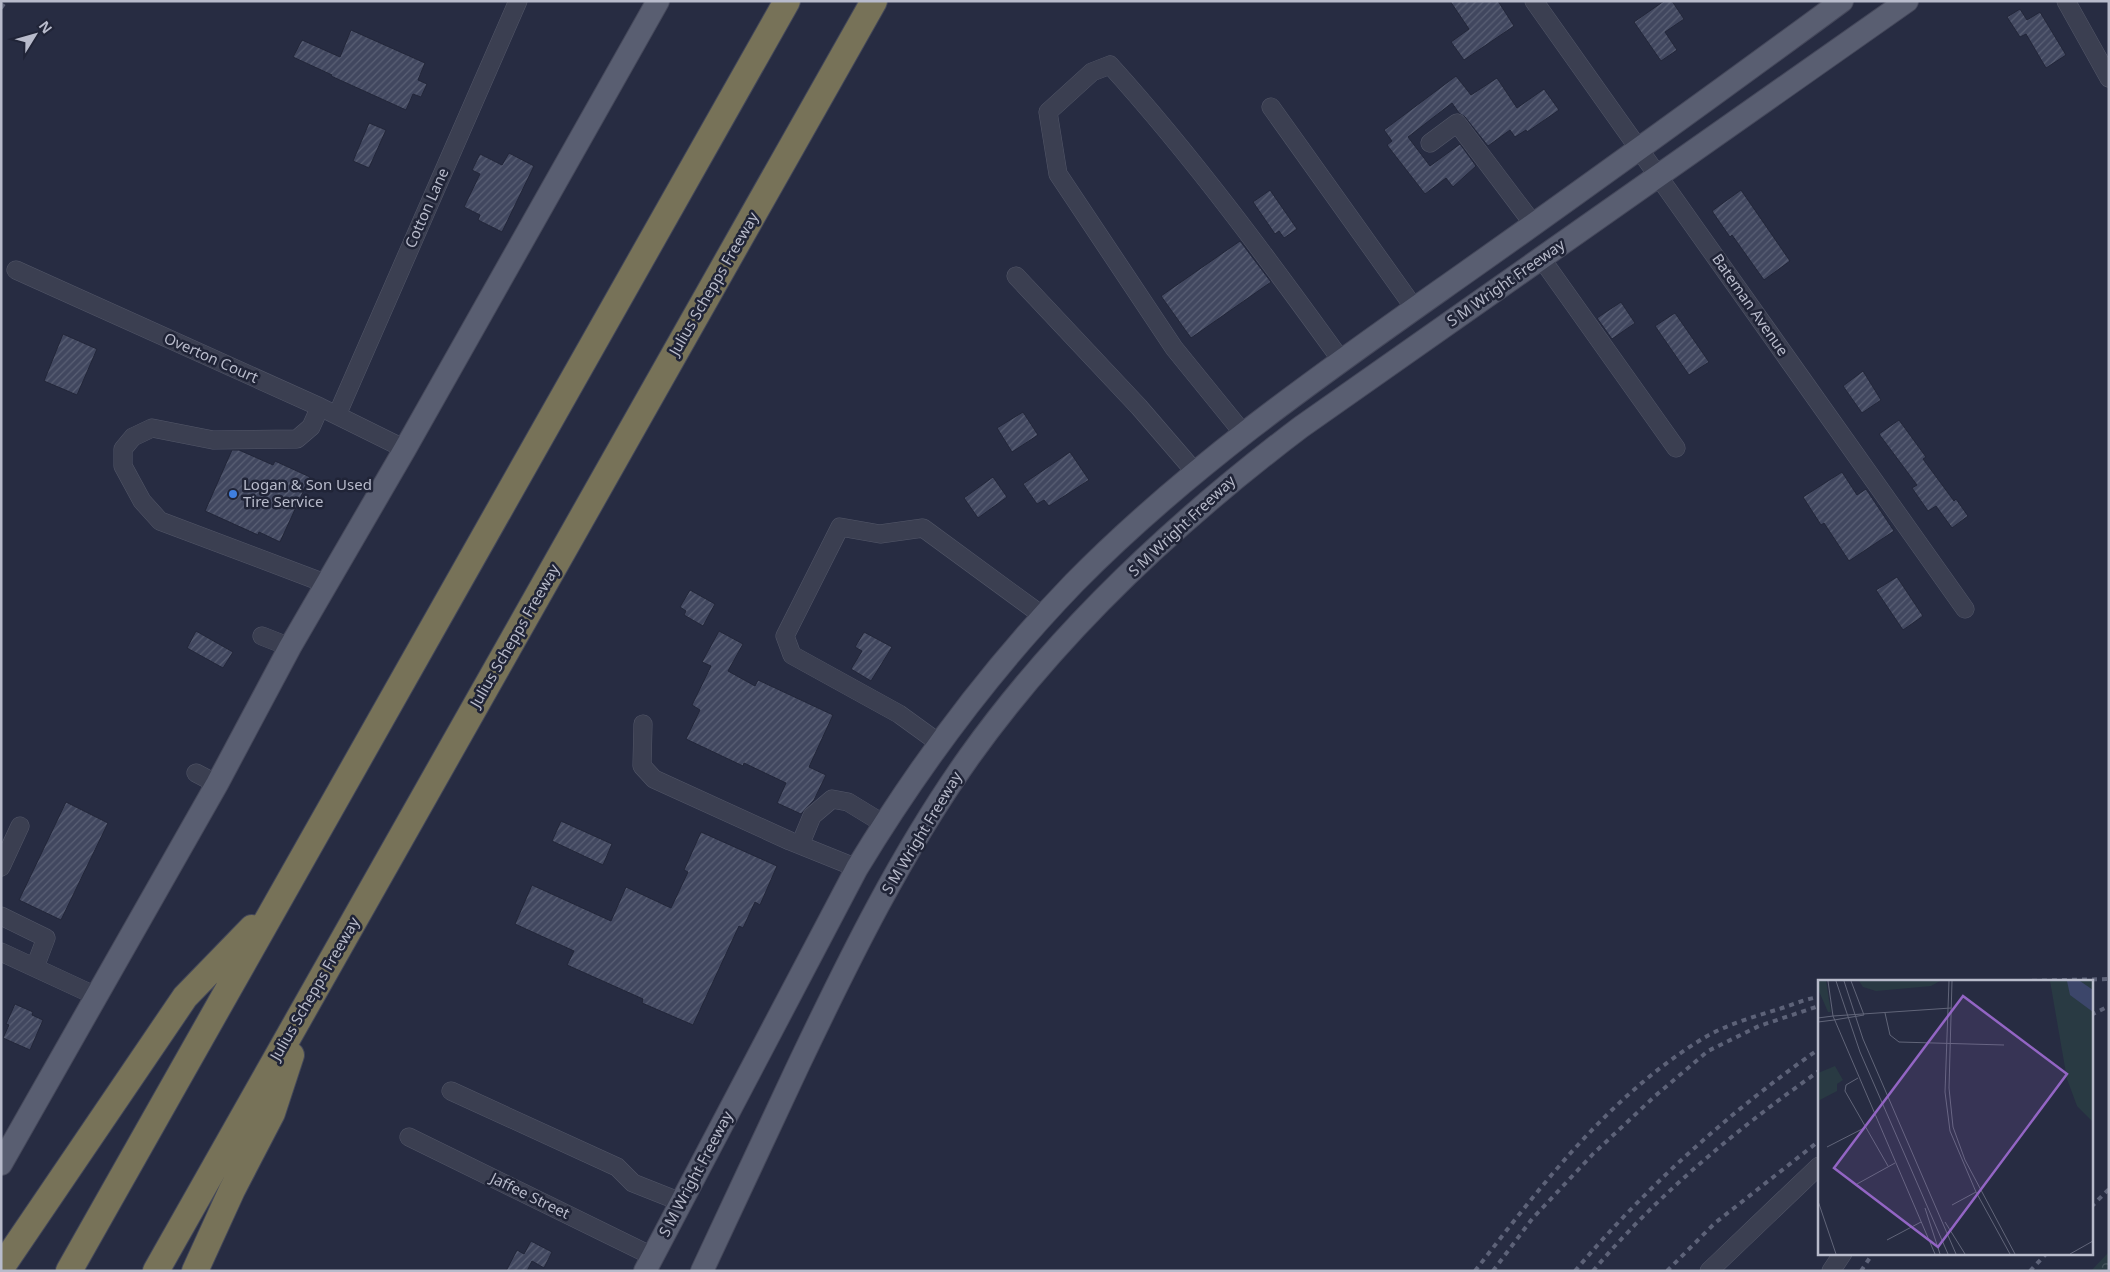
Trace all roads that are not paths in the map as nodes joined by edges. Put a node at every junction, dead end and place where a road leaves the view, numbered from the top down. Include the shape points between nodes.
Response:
1 (658, 1) edge
2 (787, 1) edge
3 (874, 1) edge
4 (1534, 1) edge
5 (1842, 1) edge
6 (1907, 1) edge
7 (2066, 1) edge
8 (512, 3) edge
9 (2109, 78) edge
10 (1272, 107) dead end
11 (1430, 143) dead end
12 (1639, 150) junction
13 (1658, 175) junction
14 (1534, 224) junction
15 (1541, 258) junction
16 (16, 270) dead end
17 (1016, 276) dead end
18 (1415, 308) junction
19 (1341, 360) junction
20 (320, 407) junction
21 (337, 415) junction
22 (1243, 433) junction
23 (1676, 448) dead end
24 (405, 449) junction
25 (1195, 472) junction
26 (327, 584) junction
27 (1964, 610) dead end
28 (1043, 616) junction
29 (262, 636) dead end
30 (290, 647) junction
31 (643, 724) dead end
32 (939, 743) junction
33 (196, 773) dead end
34 (217, 784) junction
35 (884, 824) junction
36 (20, 826) dead end
37 (800, 845) junction
38 (1, 867) edge
39 (857, 868) junction
40 (278, 901) junction
41 (1, 916) edge
42 (1, 952) edge
43 (35, 967) junction
44 (96, 996) junction
45 (309, 1000) junction
46 (451, 1091) dead end
47 (409, 1137) dead end
48 (1, 1164) edge
49 (1818, 1167) edge
50 (681, 1202) junction
51 (1842, 1254) edge
52 (649, 1263) edge
53 (1, 1268) edge
54 (69, 1271) edge
55 (156, 1271) edge
56 (195, 1271) edge
57 (702, 1271) edge
58 (1709, 1271) edge
59 (1831, 1271) edge

1 - 24 main road
2 - 40 highway
3 - 45 highway, Julius Schepps Freeway
4 - 12 street, Bateman Avenue
5 - 12 main road, S M Wright Freeway
6 - 13 main road, S M Wright Freeway
7 - 9 street
8 - 21 street, Cotton Lane
10 - 18 street
11 - 14 street via 1457,123
12 - 13 street, Bateman Avenue
12 - 14 main road, S M Wright Freeway
13 - 15 main road, S M Wright Freeway
13 - 27 street, Bateman Avenue
14 - 18 main road, S M Wright Freeway
15 - 23 street
15 - 57 main road, S M Wright Freeway via 1245,469 1165,539 1020,689 961,769 890,884 840,977
16 - 20 street, Overton Court
17 - 25 street
18 - 19 main road, S M Wright Freeway
19 - 22 main road, S M Wright Freeway
19 - 22 street via 1278,272 1163,124 1110,65 1092,72 1048,112 1058,174 1174,348
20 - 21 street, Overton Court
20 - 26 street via 311,427 297,439 213,440 152,428 128,443 124,449 123,466 142,501 160,521
21 - 24 street, Overton Court
22 - 25 main road, S M Wright Freeway
24 - 26 main road
25 - 28 main road, S M Wright Freeway
26 - 30 main road
28 - 32 main road, S M Wright Freeway via 980,687
28 - 32 street via 923,528 880,534 840,527 785,636 792,655 899,714
29 - 30 street
30 - 34 main road
31 - 37 street via 642,766 654,780
32 - 35 main road, S M Wright Freeway
33 - 34 street
34 - 44 main road
35 - 37 street via 848,802 832,800 812,816
35 - 39 main road, S M Wright Freeway
36 - 38 street
37 - 39 street
39 - 50 main road, S M Wright Freeway
40 - 53 highway via 185,997
40 - 54 highway
41 - 43 street via 46,938
42 - 43 street
43 - 44 street
44 - 48 main road
45 - 55 highway, Julius Schepps Freeway
45 - 56 highway via 272,1113
46 - 50 street via 617,1167 632,1183
47 - 52 street, Jaffee Street
49 - 58 street
50 - 52 main road, S M Wright Freeway
51 - 59 street

